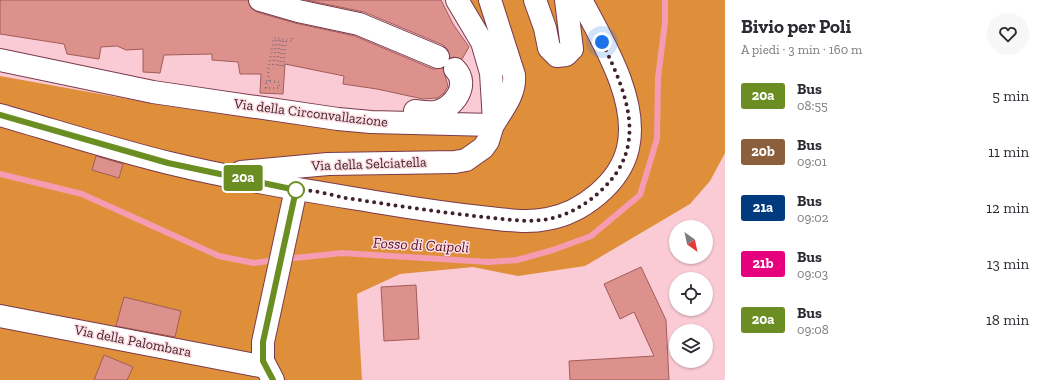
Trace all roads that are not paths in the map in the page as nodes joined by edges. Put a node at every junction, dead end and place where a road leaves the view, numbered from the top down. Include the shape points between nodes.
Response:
1 (260, 0) edge
2 (457, 0) edge
3 (490, 0) edge
4 (535, 0) edge
5 (566, 0) edge
6 (581, 0) edge
7 (0, 60) edge
8 (0, 115) edge
9 (360, 121) junction
10 (493, 125) junction
11 (226, 175) junction
12 (296, 190) junction
13 (0, 316) edge
14 (269, 373) edge

1 - 9 street via 359,24 447,63 461,79 456,99 443,109 427,112 376,108 365,113
2 - 10 street via 482,42 491,74
3 - 10 street via 515,84
4 - 5 street via 549,48 557,56 572,49
6 - 12 street via 615,70 625,96 630,124 628,151 616,174 594,197 559,217 531,221 427,211
7 - 9 street, Via della Circonvallazione via 152,92
8 - 11 street via 168,163
9 - 10 street, Via della Circonvallazione
10 - 11 street, Via della Selciatella via 488,142 472,156 461,161 328,164
11 - 12 street
12 - 14 street via 263,342 262,355
13 - 14 street, Via della Palombara

